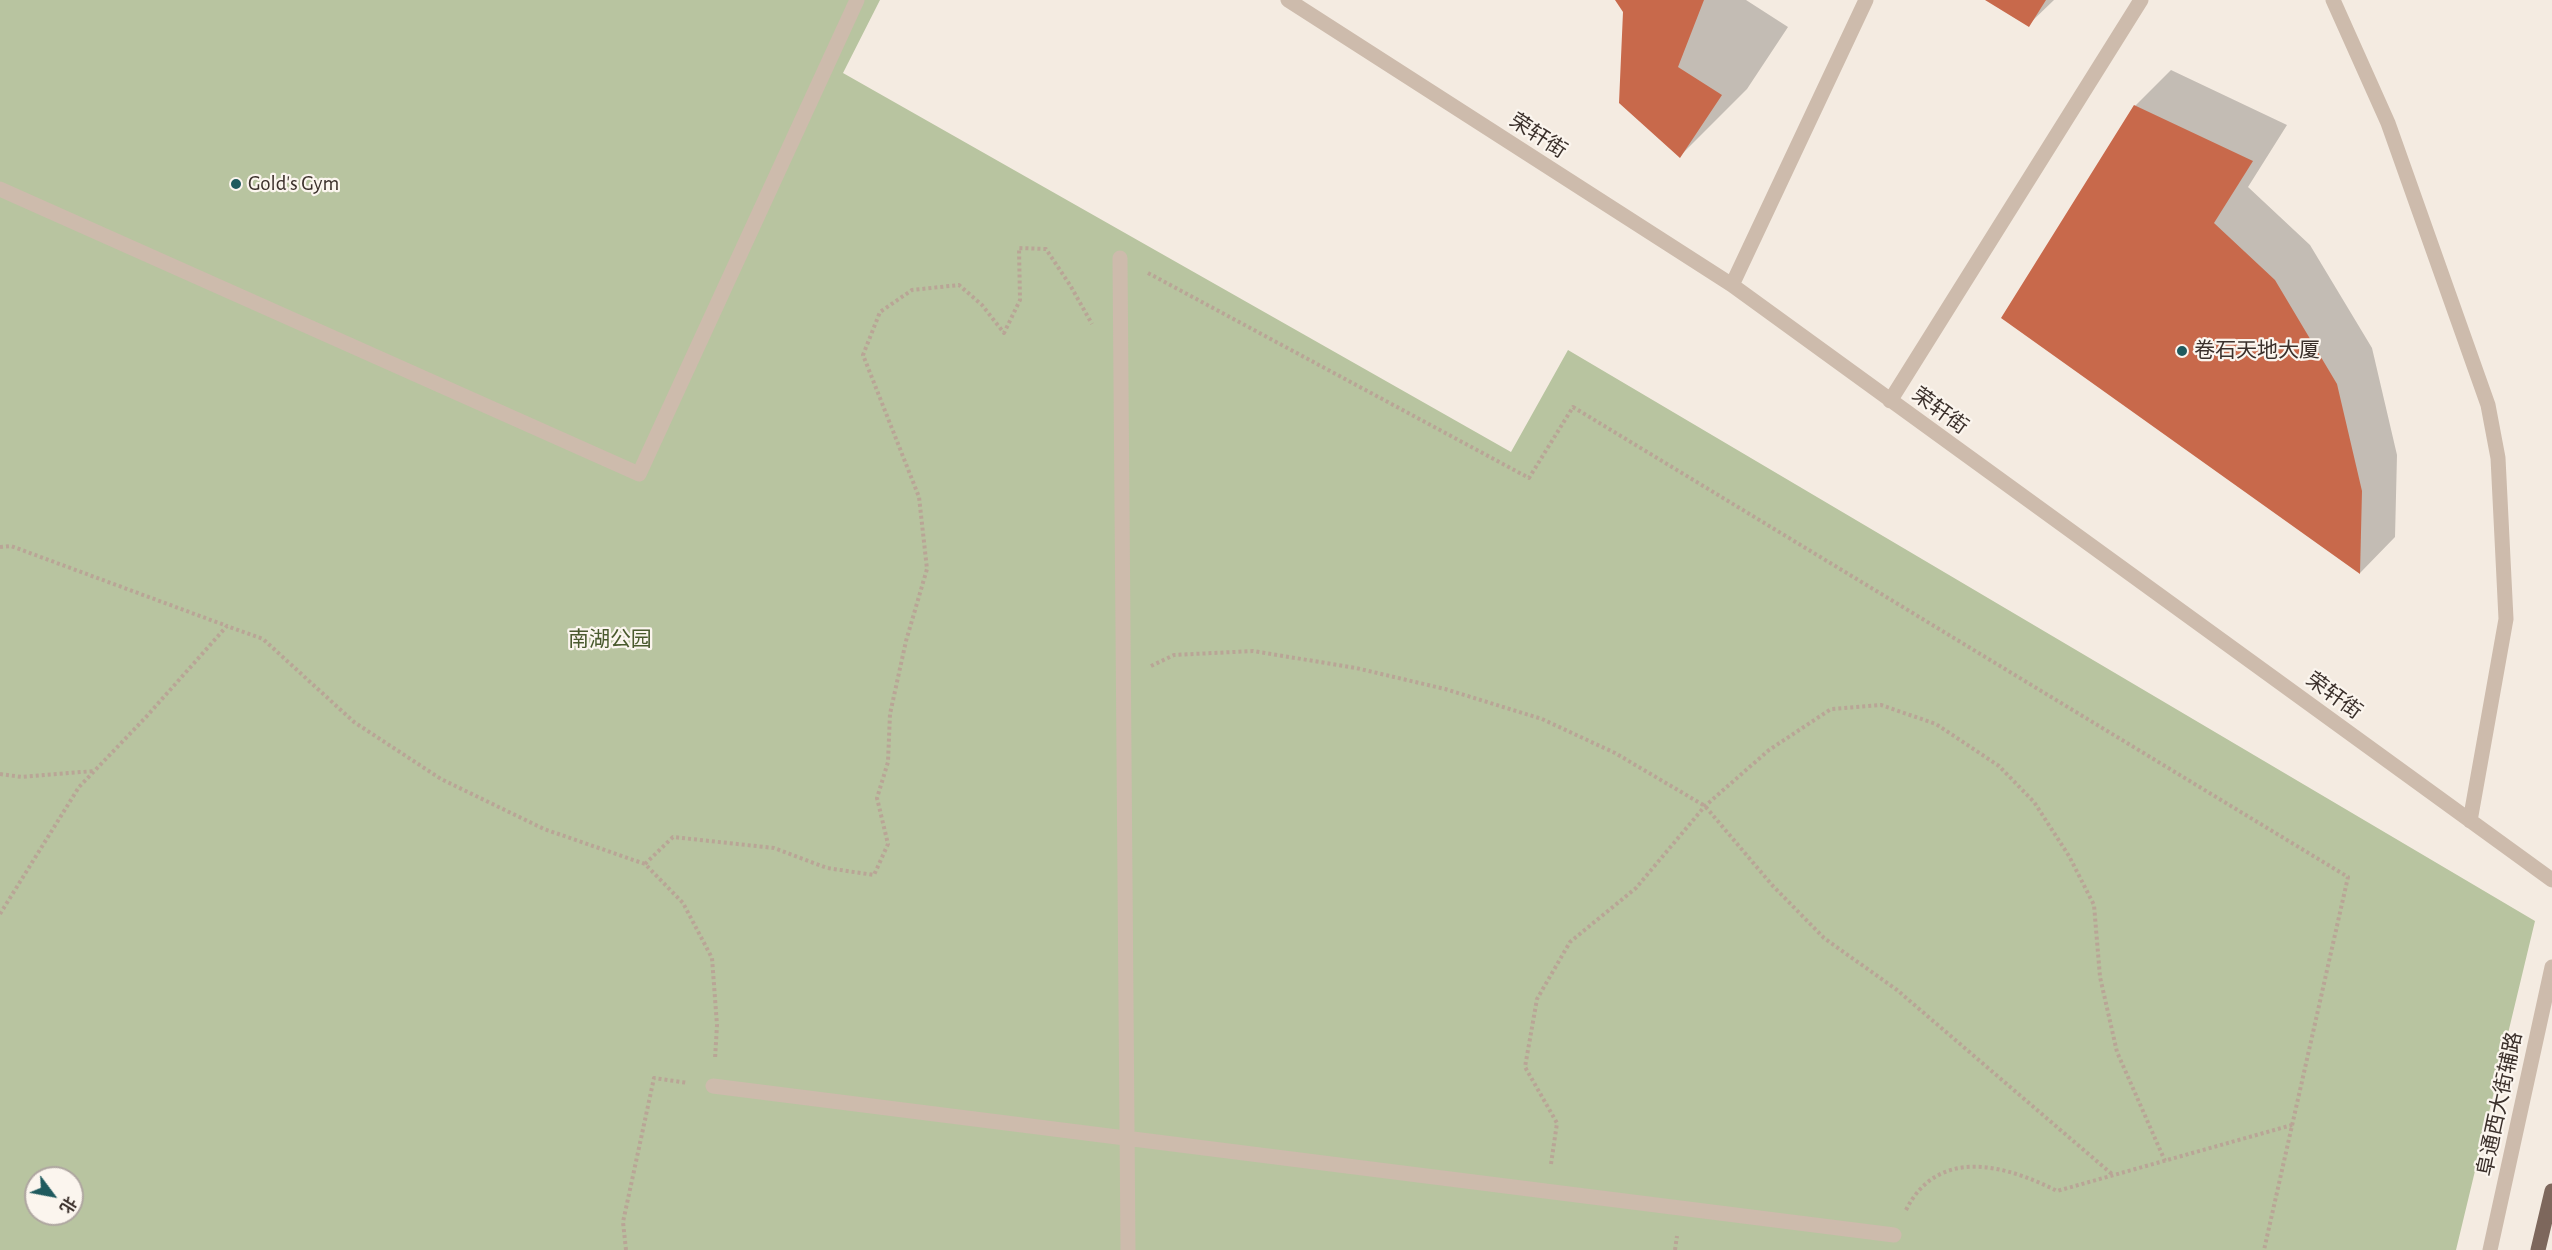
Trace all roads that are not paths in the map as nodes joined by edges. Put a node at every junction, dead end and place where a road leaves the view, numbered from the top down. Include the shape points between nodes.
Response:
1 (857, 0) edge
2 (1288, 0) edge
3 (1866, 0) edge
4 (2141, 0) edge
5 (2333, 0) edge
6 (0, 189) edge
7 (1120, 258) road end
8 (1732, 285) junction
9 (1890, 401) junction
10 (2470, 821) junction
11 (2552, 880) edge
12 (2552, 967) edge
13 (714, 1086) road end
14 (1127, 1138) junction
15 (2552, 1191) edge
16 (1894, 1235) road end
17 (1128, 1250) edge
18 (2490, 1250) edge
19 (2538, 1250) edge

1 - 6 street via 639,474
2 - 8 street, 荣轩街
3 - 8 street
4 - 9 street
5 - 10 street via 2392,135 2488,405 2498,458 2505,619
7 - 14 street
8 - 9 street, 荣轩街
9 - 10 street, 荣轩街
10 - 11 street, 荣轩街
12 - 18 street, 阜通西大街辅路
13 - 14 street
14 - 16 street
14 - 17 street
15 - 19 main road

